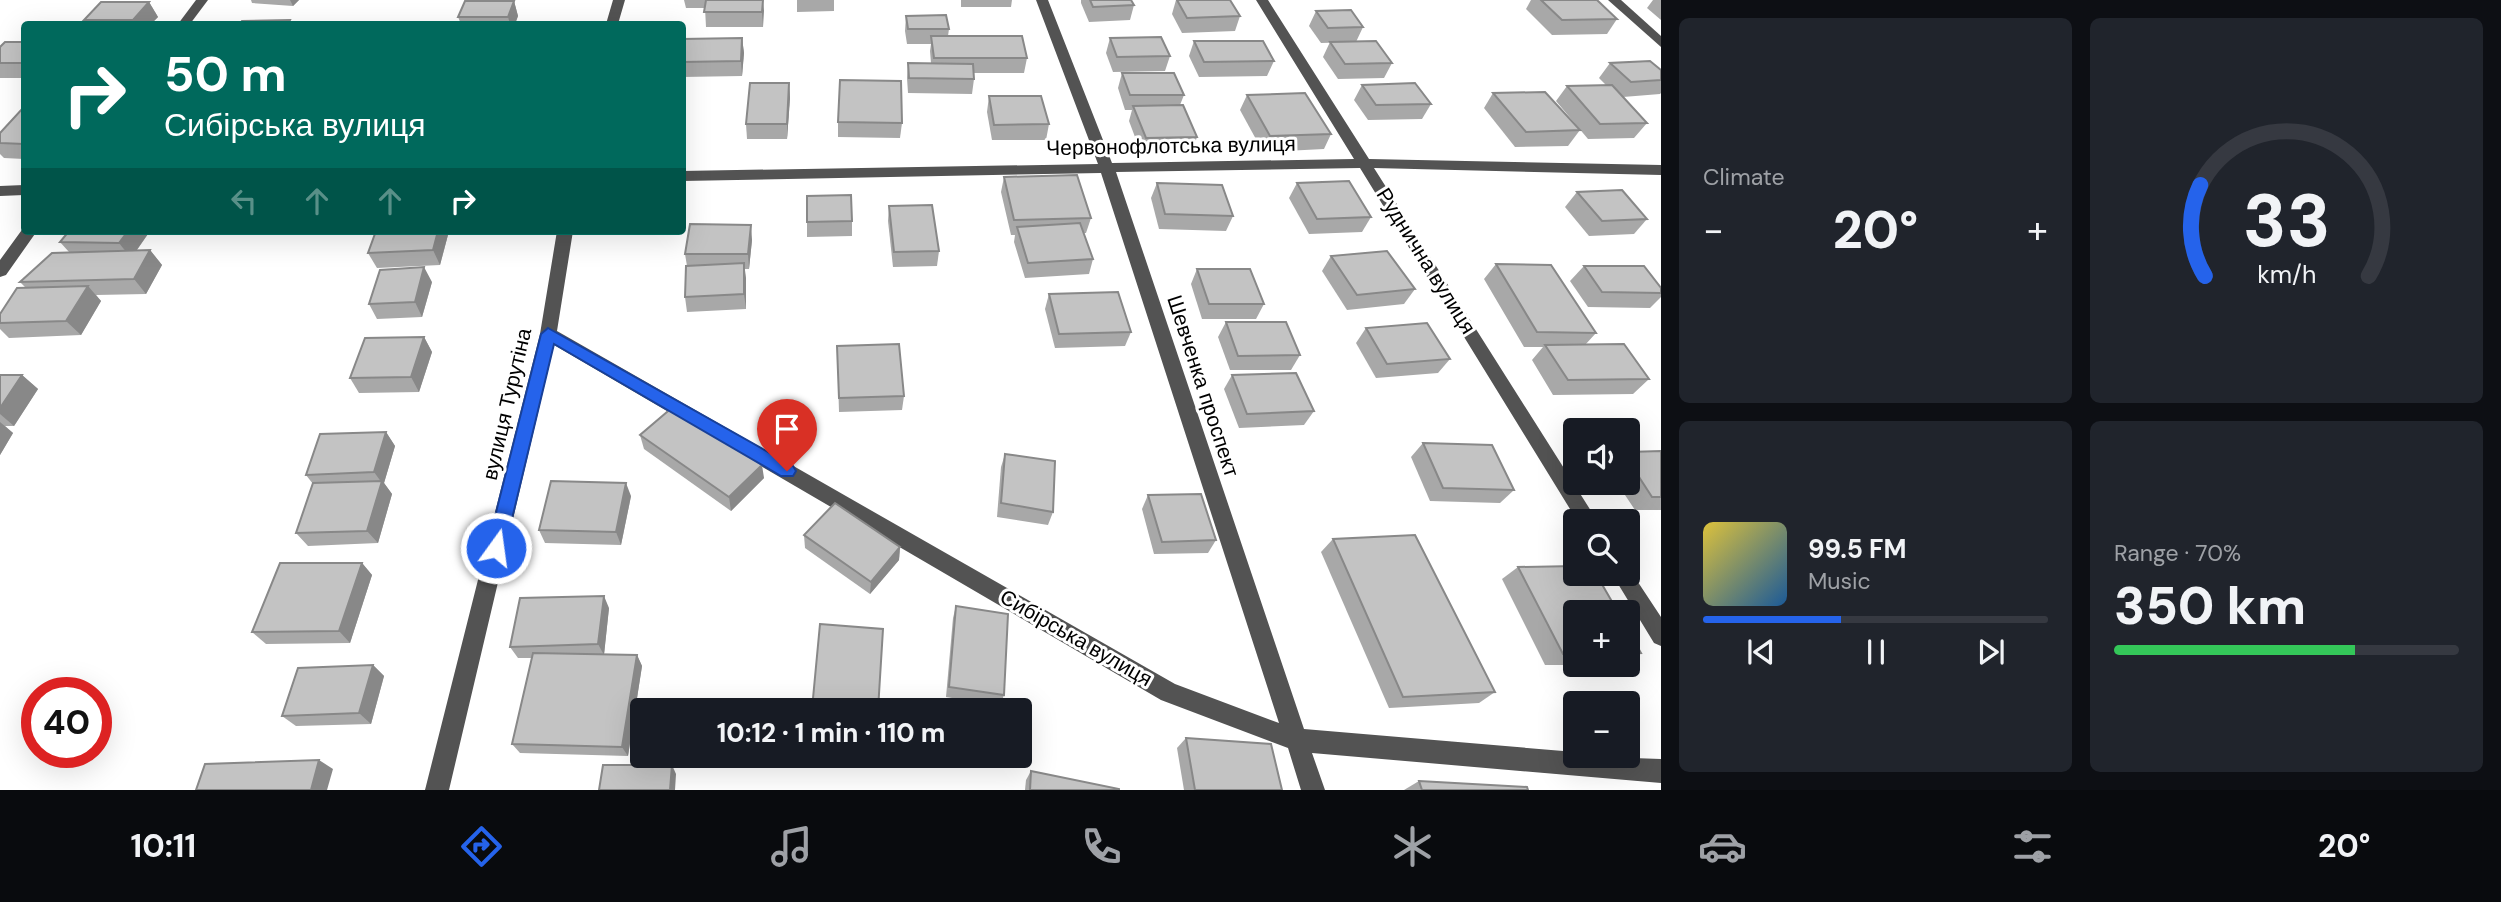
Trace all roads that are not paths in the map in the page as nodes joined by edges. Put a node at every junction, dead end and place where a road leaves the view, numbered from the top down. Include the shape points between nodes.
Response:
1 (202, 0) edge
2 (619, 0) edge
3 (1042, 0) edge
4 (1262, 0) edge
5 (1614, 0) edge
6 (186, 21) edge
7 (613, 21) edge
8 (1661, 43) edge
9 (1365, 163) junction
10 (1107, 168) junction
11 (1661, 170) edge
12 (686, 176) edge
13 (21, 190) edge
14 (0, 191) edge
15 (26, 235) edge
16 (564, 235) edge
17 (0, 271) edge
18 (548, 334) junction
19 (1581, 509) edge
20 (1630, 586) edge
21 (1661, 636) edge
22 (1296, 740) junction
23 (1661, 771) edge
24 (437, 790) edge
25 (1313, 790) edge

1 - 6 street
2 - 7 street
3 - 10 street, Шевченка проспект
4 - 9 street, Руднична вулиця
5 - 8 street
9 - 10 street, Червонофлотська вулиця
9 - 11 street, Червонофлотська вулиця
9 - 19 street, Руднична вулиця
10 - 12 street, Червонофлотська вулиця
10 - 22 street, Шевченка проспект
13 - 14 street
15 - 17 street
16 - 18 street, вулиця Турутіна
18 - 22 street, Сибірська вулиця via 1169,692
18 - 24 street, вулиця Турутіна
20 - 21 street
22 - 23 street, Сибірська вулиця
22 - 25 street, Шевченка проспект

